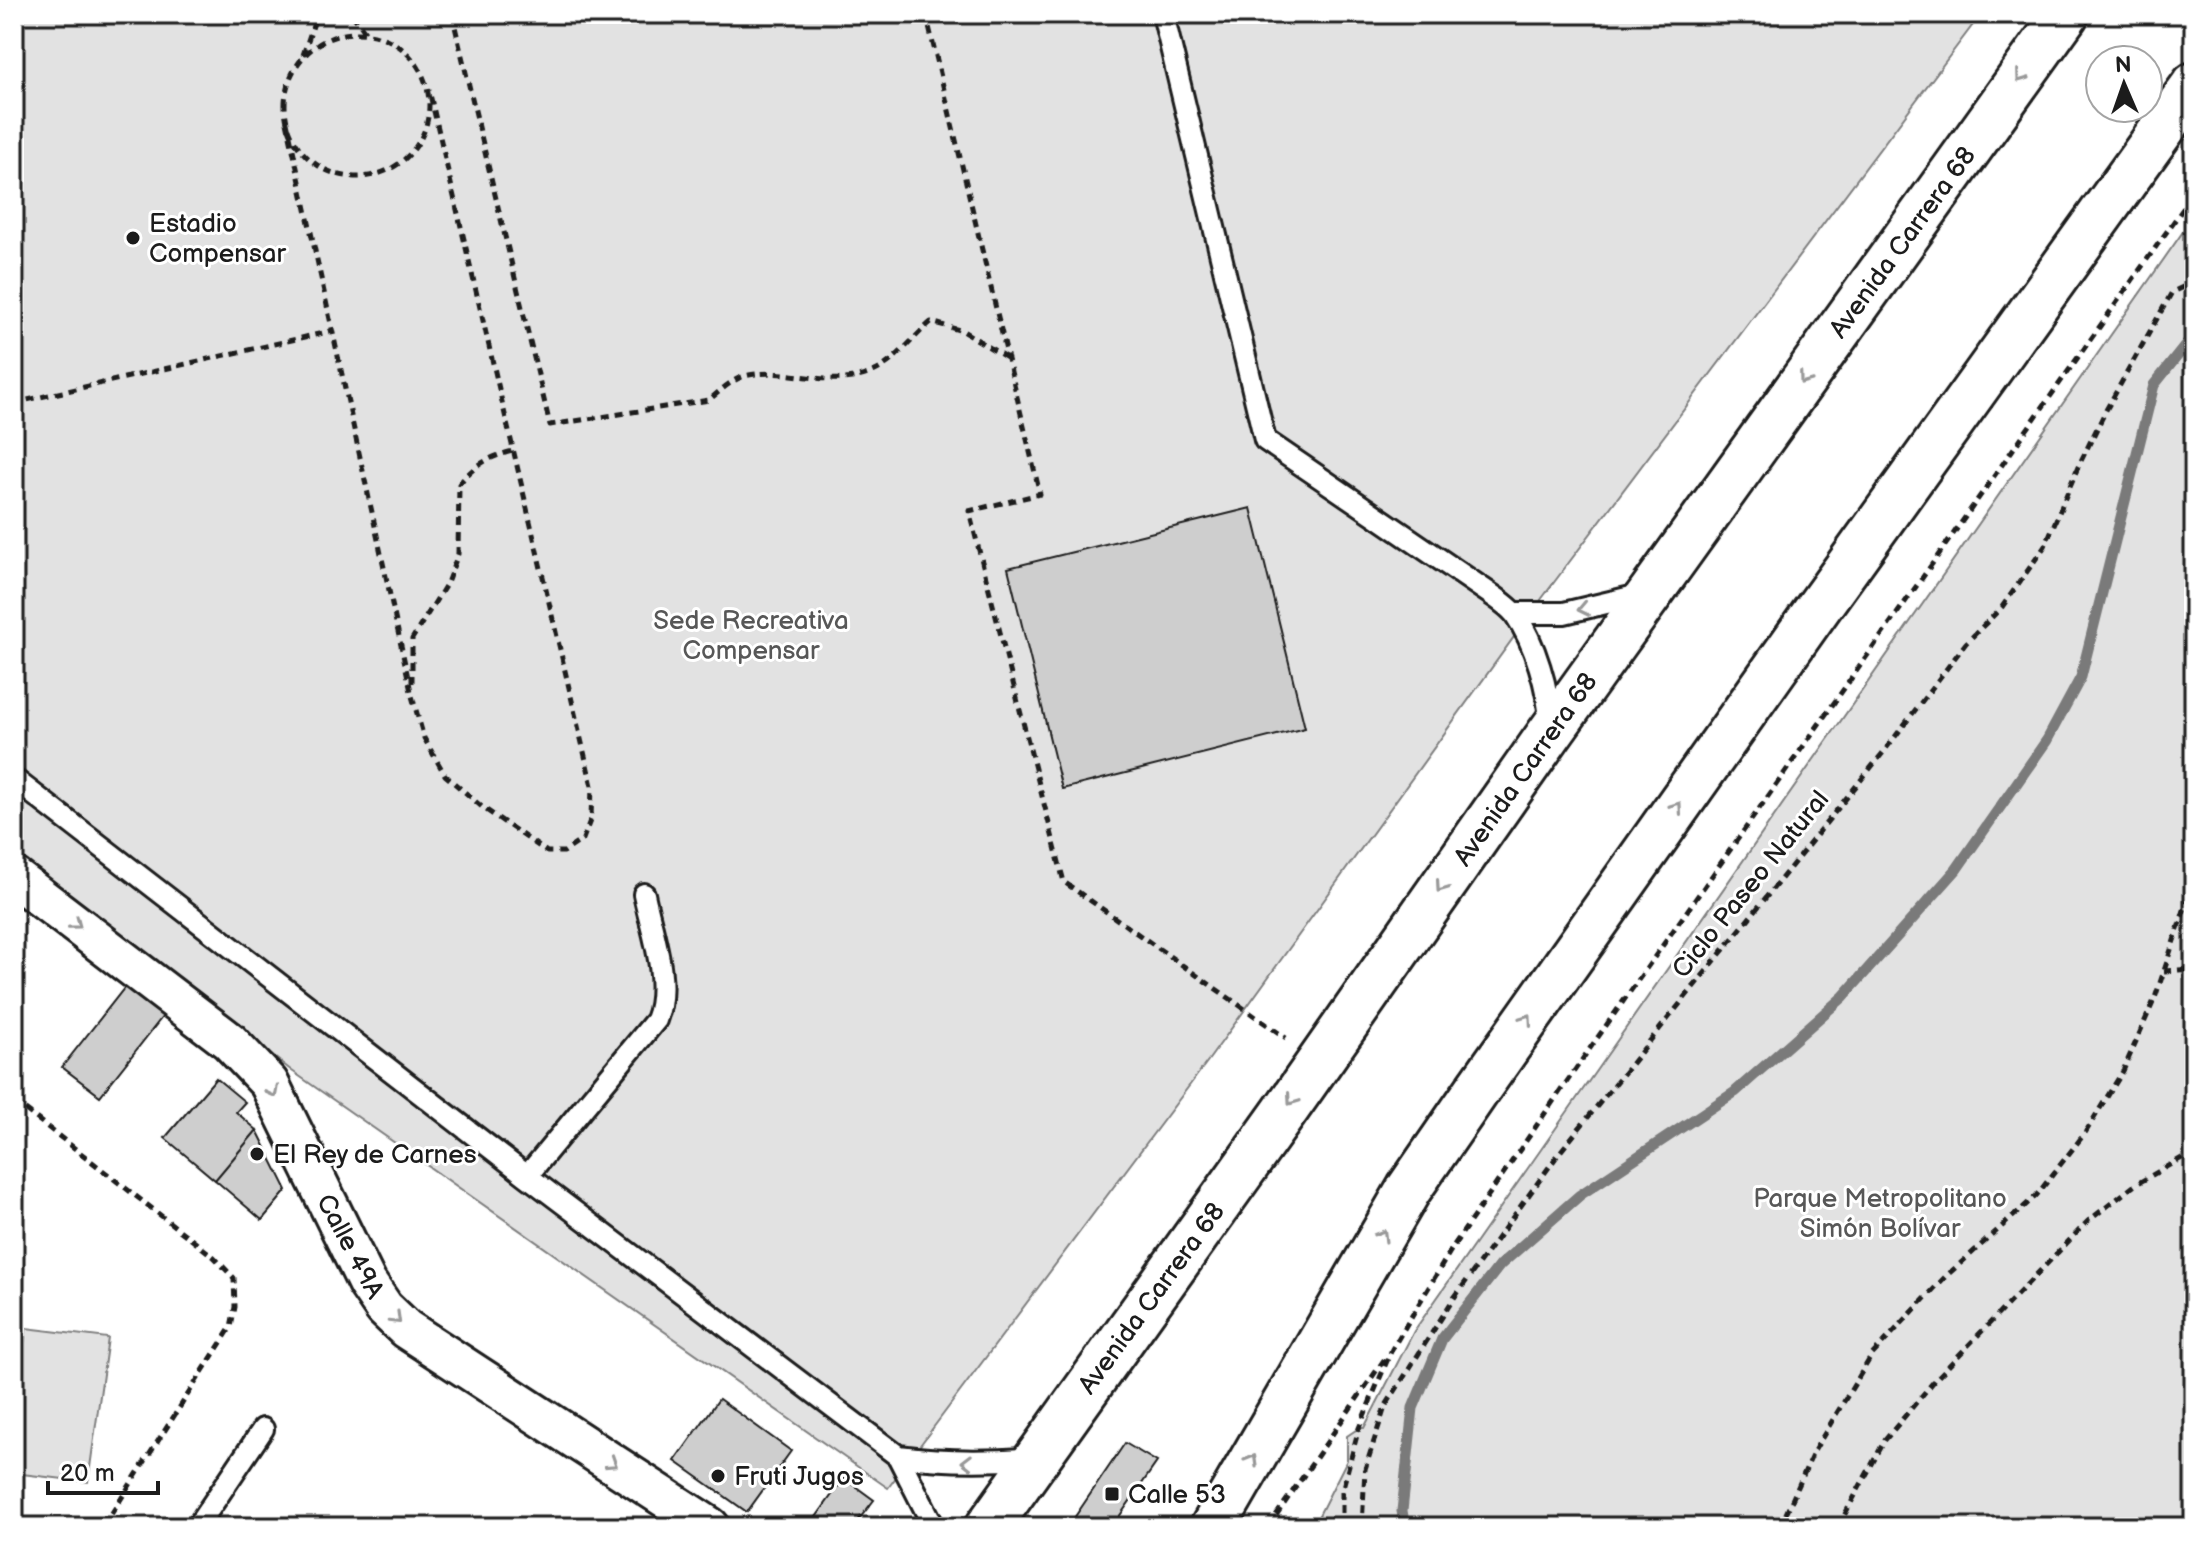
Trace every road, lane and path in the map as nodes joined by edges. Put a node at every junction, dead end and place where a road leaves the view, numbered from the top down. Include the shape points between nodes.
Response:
1 (317, 14) edge
2 (352, 14) edge
3 (452, 14) edge
4 (926, 14) edge
5 (1163, 14) edge
6 (2066, 14) edge
7 (367, 33) junction
8 (302, 57) junction
9 (2194, 85) edge
10 (431, 100) junction
11 (287, 122) junction
12 (2194, 193) edge
13 (2194, 282) edge
14 (332, 331) junction
15 (1008, 359) junction
16 (14, 403) edge
17 (513, 451) junction
18 (1651, 592) junction
19 (1514, 613) junction
20 (412, 696) junction
21 (1550, 733) junction
22 (14, 779) edge
23 (14, 877) edge
24 (2194, 880) edge
25 (644, 894) dead end
26 (2194, 969) edge
27 (2164, 971) junction
28 (1286, 1038) dead end
29 (14, 1101) edge
30 (2194, 1151) edge
31 (527, 1176) junction
32 (1392, 1349) junction
33 (263, 1429) dead end
34 (898, 1456) junction
35 (1036, 1458) junction
36 (202, 1525) edge
37 (1363, 1526) edge
38 (103, 1527) edge
39 (710, 1527) edge
40 (934, 1527) edge
41 (988, 1527) edge
42 (1213, 1527) edge
43 (1268, 1527) edge
44 (1342, 1527) edge
45 (1780, 1527) edge
46 (1838, 1527) edge

1 - 8 path
2 - 7 path
3 - 15 path via 550,425 709,400 746,376 844,380 875,371 931,322 963,331
4 - 15 path
5 - 19 lane via 1265,440
6 -> 18 main road, Avenida Carrera 68
7 - 8 path via 321,42
7 - 10 path via 407,52 421,69
8 - 11 path via 290,77
42 -> 9 main road via 1401,1202 1462,1112
10 - 11 path via 428,125 416,148 399,165 376,175 330,173 295,143
10 - 17 path
11 - 14 path
12 - 32 path via 1586,1054 1454,1245
13 - 37 path, Ciclo Paseo Natural via 2172,292 2106,410 2045,546 2002,607 1966,643 1560,1152 1454,1298 1385,1407 1365,1469
14 - 16 path
14 - 20 path
15 - 28 path via 1040,494 969,511 1064,882
17 - 20 path via 476,464 459,484 458,554 447,583 412,639
17 - 20 path via 592,786 591,818 583,839 564,852 547,852 482,807 445,775 424,738
18 -> 19 lane via 1564,613
18 - 21 main road, Avenida Carrera 68
19 - 21 lane via 1546,687
21 -> 35 main road, Avenida Carrera 68
22 - 31 lane
23 -> 39 street, Calle 49A via 251,1062 269,1083 367,1283 406,1329
24 - 27 path
25 - 31 lane via 662,984 656,1020
26 - 27 path
27 - 45 path via 2123,1071 2085,1133 2036,1196 1945,1277 1872,1355 1814,1451
29 - 38 path via 234,1278 231,1327
30 - 46 path via 2135,1185 2088,1221 1935,1380 1885,1440
31 - 34 lane
32 - 43 path
32 - 44 path via 1356,1441 1342,1491
33 - 36 lane
35 -> 34 lane via 981,1463
34 - 40 lane
35 - 41 main road, Avenida Carrera 68

